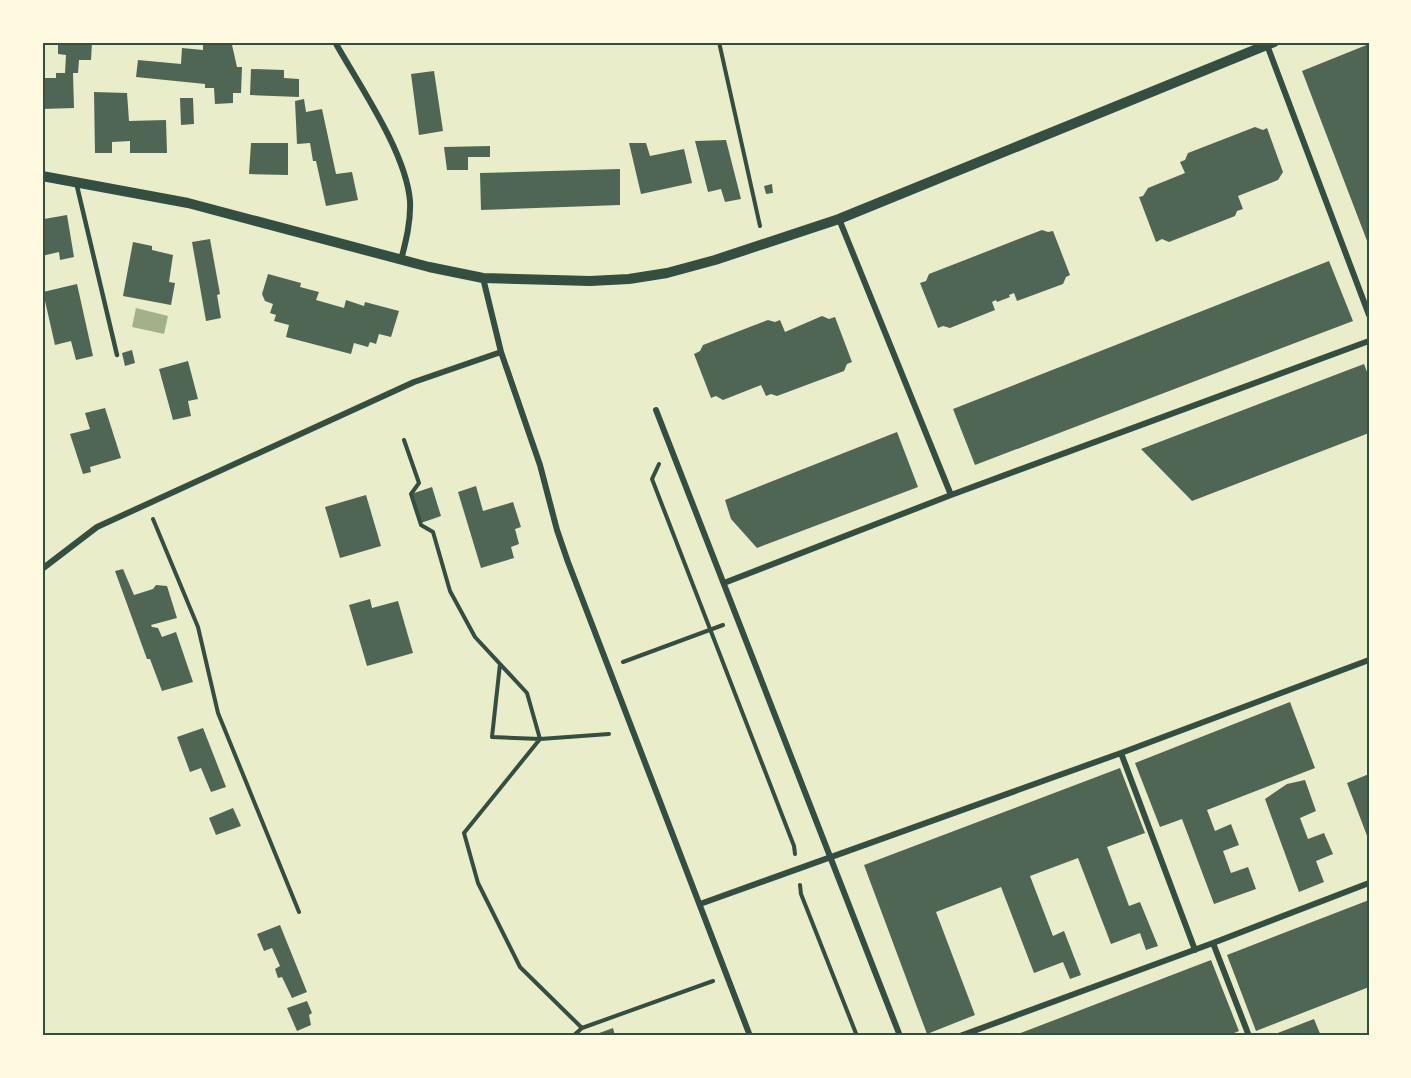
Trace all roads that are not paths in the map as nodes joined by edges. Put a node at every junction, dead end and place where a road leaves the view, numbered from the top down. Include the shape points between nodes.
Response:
1 (335, 42) edge
2 (1271, 43) edge
3 (42, 176) edge
4 (76, 182) junction
5 (839, 219) junction
6 (401, 260) junction
7 (483, 278) junction
8 (1369, 315) edge
9 (1369, 341) edge
10 (501, 352) junction
11 (117, 355) dead end
12 (656, 410) dead end
13 (951, 495) junction
14 (43, 568) edge
15 (724, 583) junction
16 (1369, 660) edge
17 (1121, 753) junction
18 (830, 857) junction
19 (1369, 883) edge
20 (700, 904) junction
21 (1213, 943) junction
22 (1195, 950) junction
23 (750, 1036) edge
24 (900, 1036) edge
25 (960, 1036) edge
26 (1249, 1036) edge

1 - 6 street via 390,138 406,178 409,228
2 - 5 street
2 - 8 street
3 - 4 street
4 - 6 street via 188,203
4 - 11 lane
5 - 7 street via 666,273 590,281
5 - 13 street
6 - 7 street
7 - 10 street
9 - 13 street
10 - 14 street via 414,382 97,527
10 - 20 street via 540,465 557,530
12 - 15 street
13 - 15 street
15 - 18 street
16 - 17 street
17 - 18 street
17 - 22 street
18 - 20 street
18 - 24 street
19 - 21 street
20 - 23 street
21 - 22 street
21 - 26 street
22 - 25 street

